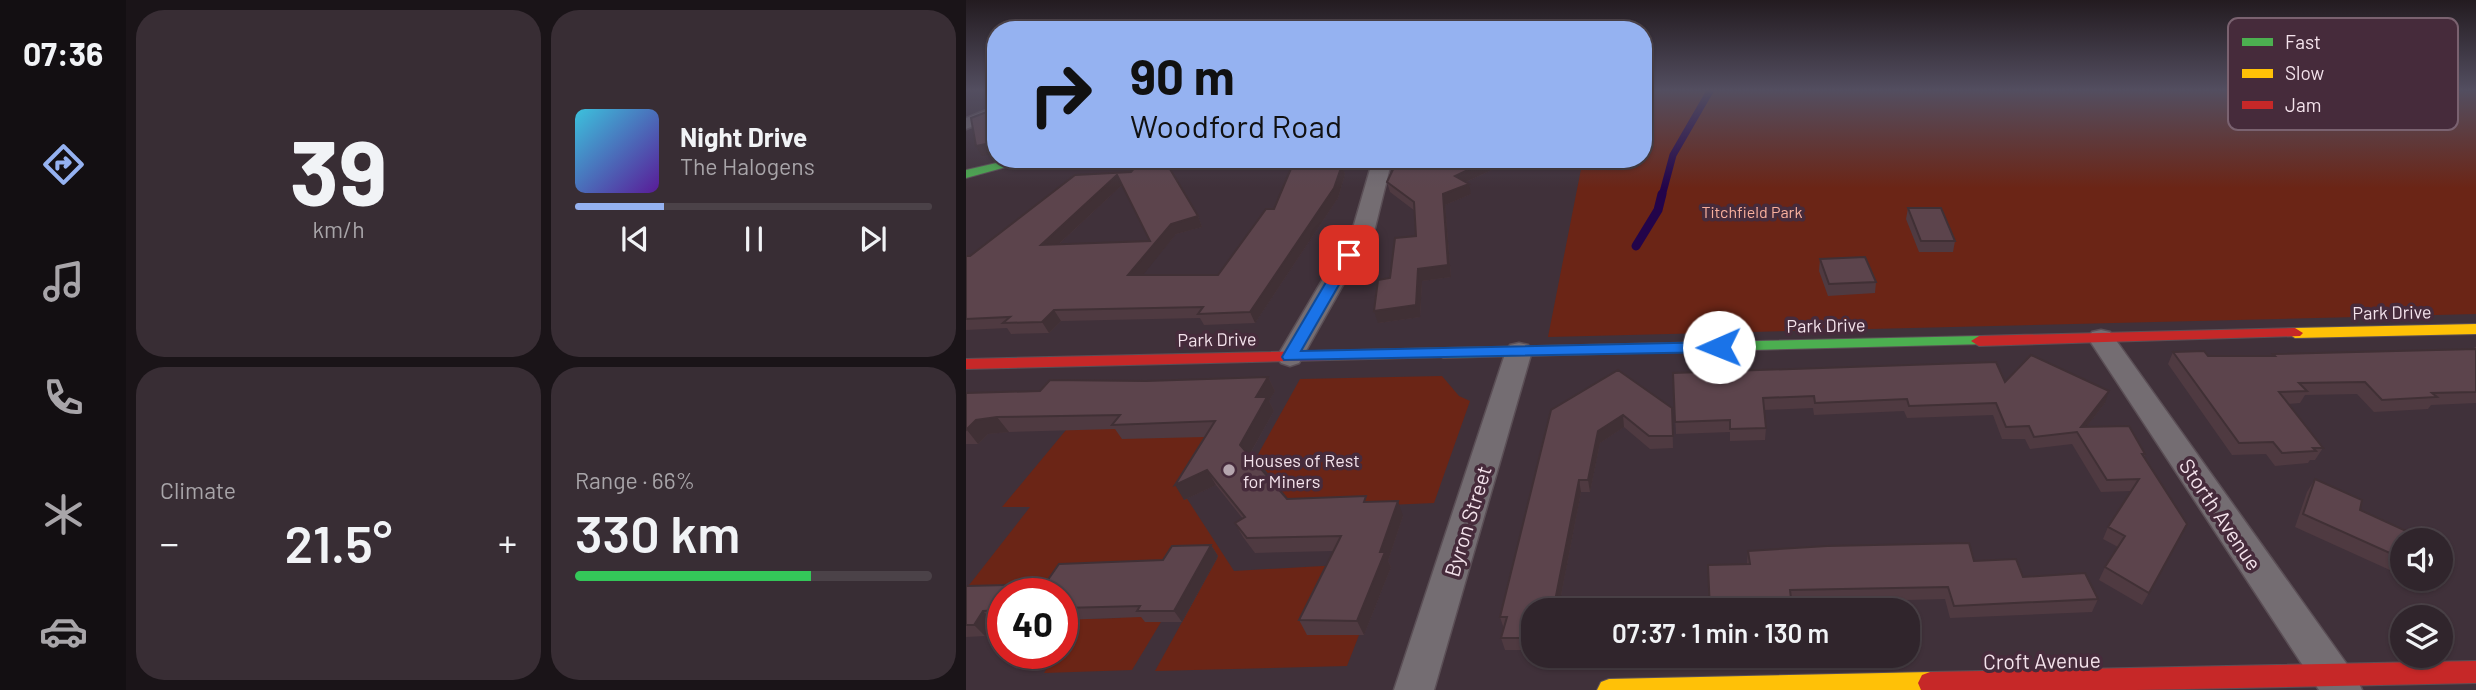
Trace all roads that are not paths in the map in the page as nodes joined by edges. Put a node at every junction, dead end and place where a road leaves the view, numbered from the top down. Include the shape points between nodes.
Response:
1 (991, 168) edge
2 (1381, 168) edge
3 (966, 174) edge
4 (2476, 329) edge
5 (2101, 338) junction
6 (1520, 351) junction
7 (1290, 357) junction
8 (966, 364) edge
9 (2476, 672) edge
10 (2337, 682) edge
11 (1414, 690) edge
12 (1609, 690) edge

1 - 3 street
2 - 7 street via 1364,228
4 - 5 street, Park Drive
5 - 6 street, Park Drive
5 - 10 street, Storth Avenue
6 - 7 street, Park Drive
6 - 11 street, Byron Street
7 - 8 street, Park Drive
9 - 10 street, Croft Avenue
10 - 12 street, Croft Avenue

